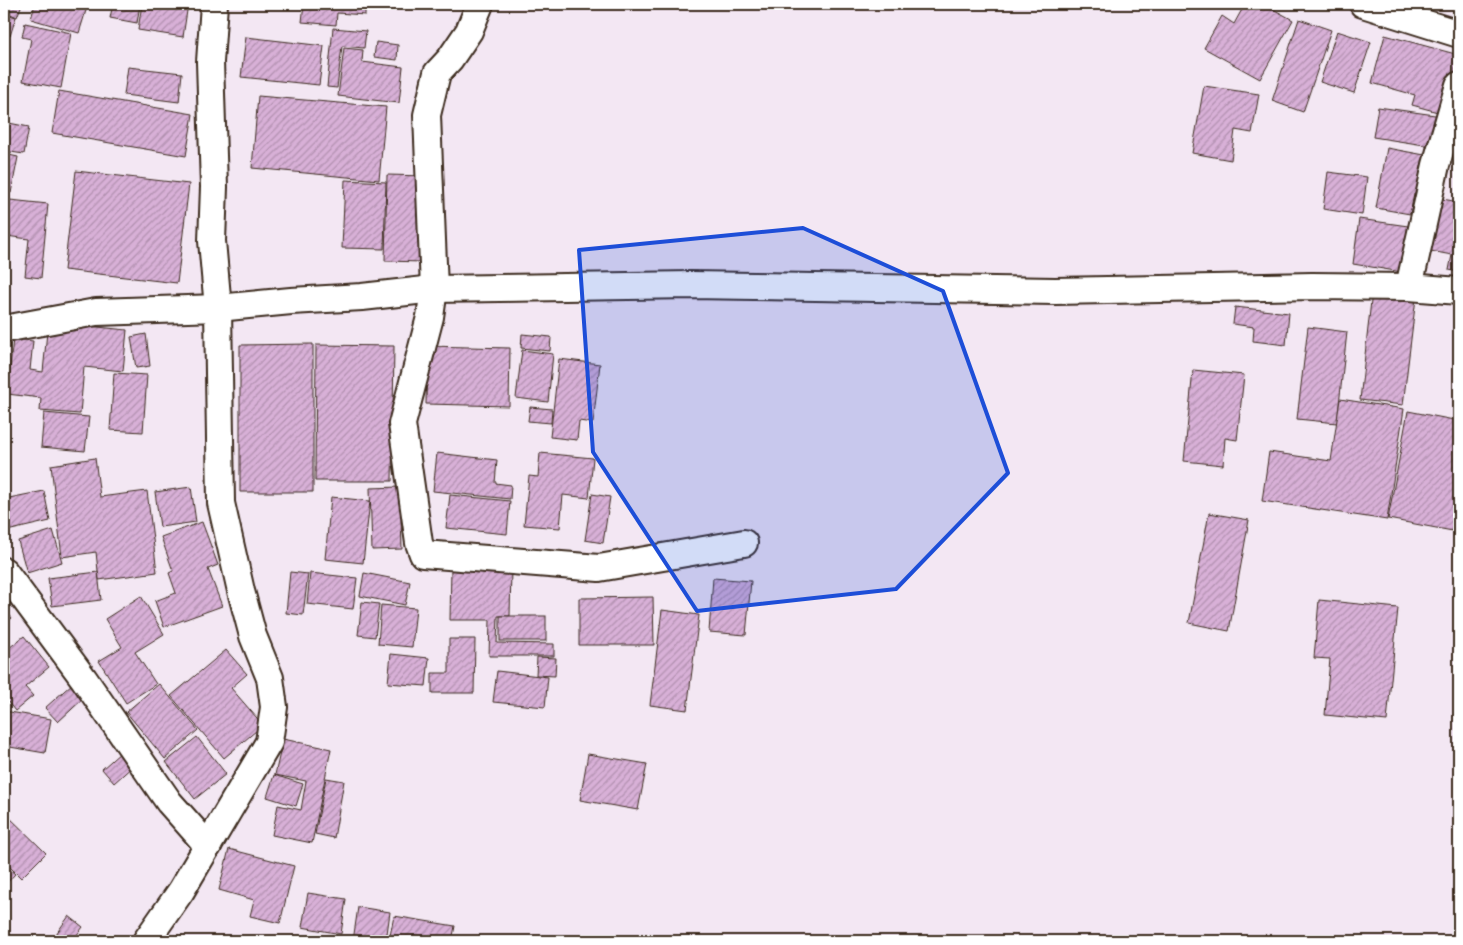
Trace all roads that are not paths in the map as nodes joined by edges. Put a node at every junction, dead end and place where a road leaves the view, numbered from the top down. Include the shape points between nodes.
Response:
1 (214, 4) edge
2 (480, 4) edge
3 (1363, 4) edge
4 (1459, 34) edge
5 (1459, 86) edge
6 (1409, 287) junction
7 (434, 290) junction
8 (1459, 291) edge
9 (218, 308) junction
10 (4, 329) edge
11 (744, 543) dead end
12 (4, 571) edge
13 (208, 846) junction
14 (146, 941) edge

1 - 9 street via 210,62 214,187 212,241
2 - 7 street via 468,31 437,73 427,115
3 - 4 street
5 - 6 street via 1436,165
6 - 7 street via 1055,291 691,285
6 - 8 street
7 - 9 street
7 - 11 street via 402,424 423,554 599,568
9 - 10 street via 96,312
9 - 13 street via 221,503 253,636 270,678 274,707 269,742
12 - 13 street via 169,802
13 - 14 street

